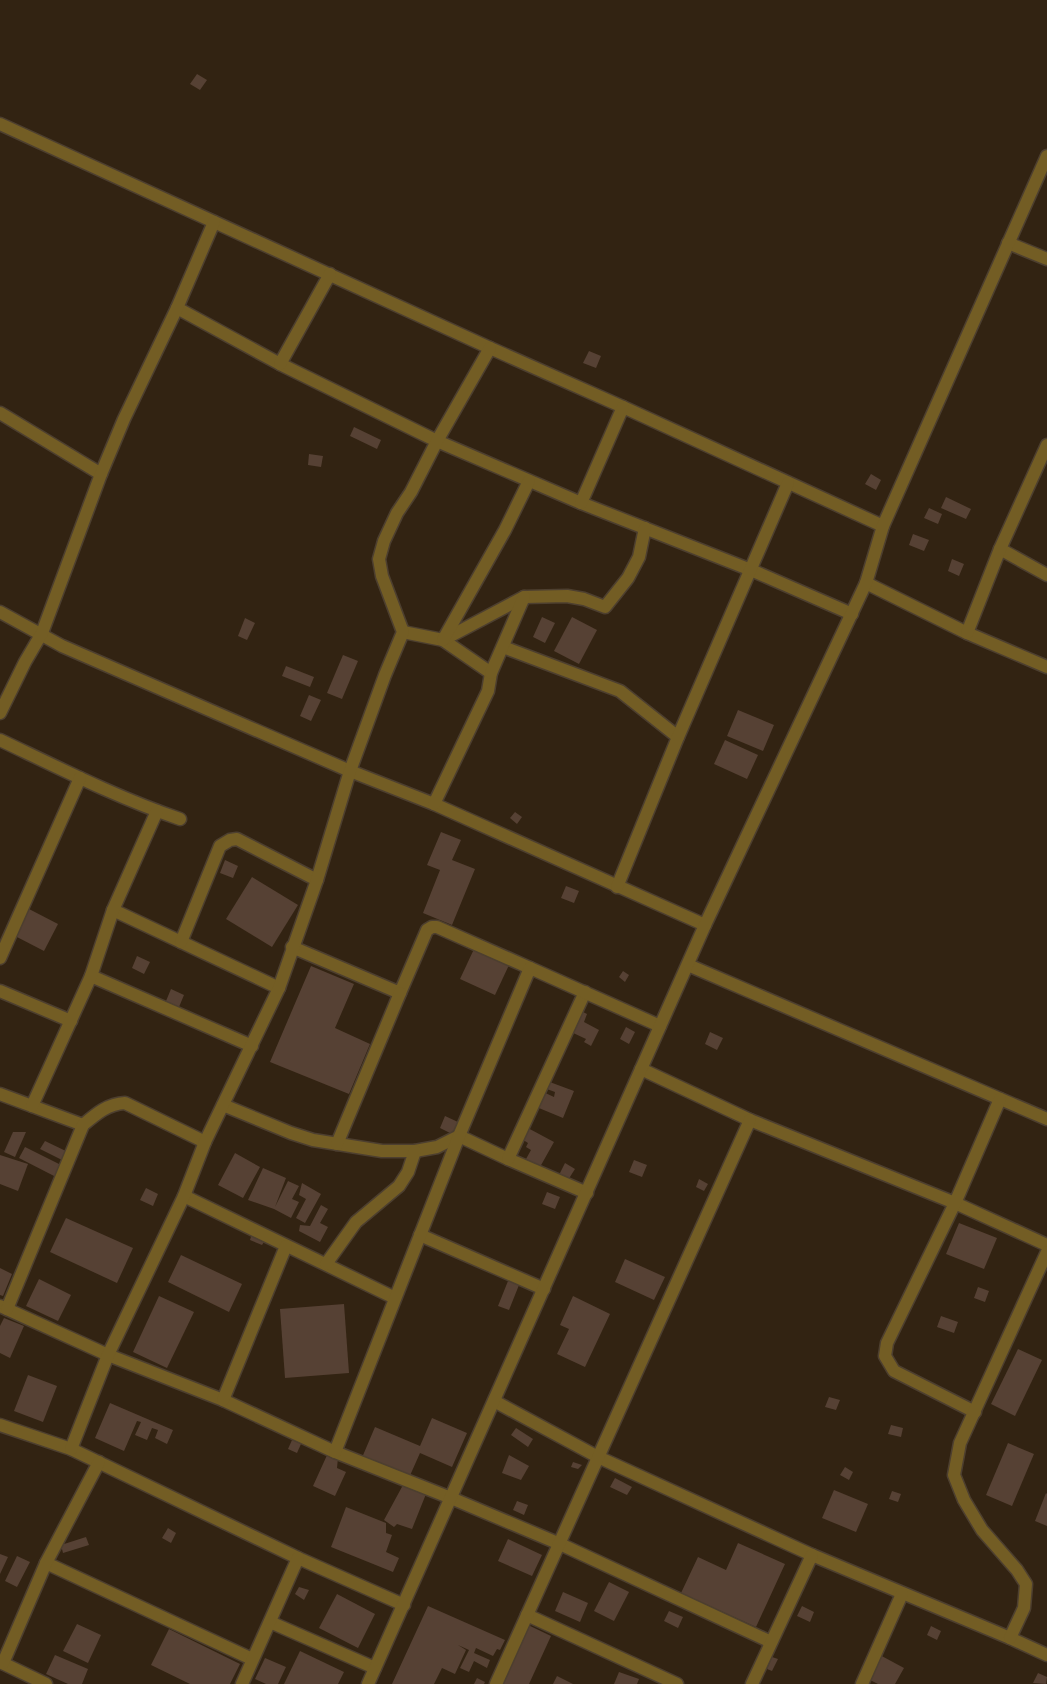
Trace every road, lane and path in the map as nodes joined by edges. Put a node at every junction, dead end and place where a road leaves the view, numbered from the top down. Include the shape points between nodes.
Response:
1 (0, 124) edge
2 (1047, 156) edge
3 (214, 222) junction
4 (1008, 243) junction
5 (1047, 260) edge
6 (330, 274) junction
7 (176, 308) junction
8 (490, 348) junction
9 (280, 364) junction
10 (623, 407) junction
11 (0, 413) edge
12 (437, 441) junction
13 (1047, 445) edge
14 (101, 474) junction
15 (529, 482) junction
16 (788, 483) junction
17 (581, 504) junction
18 (883, 526) junction
19 (645, 528) junction
20 (1000, 549) junction
21 (751, 570) junction
22 (1047, 575) edge
23 (866, 583) junction
24 (524, 597) junction
25 (0, 612) edge
26 (852, 614) junction
27 (403, 632) junction
28 (42, 633) junction
29 (966, 633) junction
30 (443, 640) junction
31 (502, 647) junction
32 (1047, 666) edge
33 (491, 673) junction
34 (0, 713) edge
35 (678, 737) junction
36 (0, 740) edge
37 (350, 771) junction
38 (80, 778) junction
39 (434, 804) junction
40 (157, 811) junction
41 (180, 819) dead end
42 (317, 880) junction
43 (617, 887) junction
44 (114, 910) junction
45 (705, 925) junction
46 (181, 942) junction
47 (292, 947) junction
48 (0, 958) edge
49 (688, 965) junction
50 (530, 968) junction
51 (91, 976) junction
52 (279, 988) junction
53 (0, 991) edge
54 (585, 992) junction
55 (400, 993) junction
56 (71, 1021) junction
57 (660, 1026) junction
58 (252, 1046) junction
59 (641, 1070) junction
60 (0, 1094) edge
61 (1000, 1099) junction
62 (223, 1105) junction
63 (32, 1106) junction
64 (1047, 1119) edge
65 (750, 1120) junction
66 (83, 1125) junction
67 (459, 1136) junction
68 (205, 1142) junction
69 (337, 1144) junction
70 (415, 1151) junction
71 (508, 1159) junction
72 (586, 1193) junction
73 (184, 1196) junction
74 (955, 1203) junction
75 (420, 1235) junction
76 (1047, 1245) edge
77 (286, 1246) junction
78 (1047, 1252) edge
79 (326, 1264) junction
80 (544, 1289) junction
81 (395, 1298) junction
82 (3, 1308) edge
83 (108, 1355) junction
84 (222, 1400) junction
85 (494, 1401) junction
86 (976, 1412) junction
87 (0, 1425) edge
88 (71, 1449) junction
89 (334, 1452) junction
90 (598, 1457) junction
91 (99, 1462) junction
92 (451, 1498) junction
93 (560, 1544) junction
94 (812, 1555) junction
95 (298, 1558) junction
96 (46, 1563) junction
97 (902, 1594) junction
98 (404, 1604) junction
99 (527, 1615) junction
100 (270, 1622) junction
101 (1010, 1638) junction
102 (771, 1642) junction
103 (1047, 1655) edge
104 (252, 1659) junction
105 (2, 1662) edge
106 (375, 1668) junction
107 (866, 1683) edge
108 (46, 1684) edge
109 (242, 1684) edge
110 (368, 1684) edge
111 (496, 1684) edge
112 (678, 1684) edge
113 (752, 1684) edge

1 - 3 street
2 - 4 street
3 - 6 street
3 - 7 street
4 - 5 street
4 - 18 street
6 - 8 street
6 - 9 street
7 - 9 street
7 - 14 street
8 - 10 street
8 - 12 street
9 - 12 street
10 - 16 street
10 - 17 street
11 - 14 street
12 - 15 street
12 - 27 street via 397,513 380,559 382,576
13 - 20 street
14 - 28 street
15 - 17 street
15 - 30 street
16 - 18 street
16 - 21 street
17 - 19 street
18 - 23 street
19 - 21 street
19 - 24 street via 639,557 628,578 605,607 568,596
20 - 22 street
20 - 29 street
21 - 26 street
21 - 35 street
23 - 26 street
23 - 29 street
24 - 30 street
24 - 31 street
25 - 28 street
26 - 45 street
27 - 30 street
27 - 37 street
28 - 34 street
28 - 37 street via 62,646
29 - 32 street
30 - 33 street
31 - 33 street
31 - 35 street via 620,691
33 - 39 street via 488,691
35 - 43 street
36 - 38 street
37 - 39 street
37 - 42 street
38 - 40 street
38 - 48 street
39 - 43 street
40 - 41 street
40 - 44 street
42 - 46 street via 237,839 230,840 220,846
42 - 47 street
43 - 45 street
44 - 46 street
44 - 51 street
45 - 49 street
46 - 52 street
47 - 52 street
47 - 55 street
49 - 57 street
49 - 61 street
50 - 54 street
50 - 55 street via 432,927 427,930
50 - 67 street
51 - 56 street
51 - 58 street
52 - 58 street
53 - 56 street
54 - 57 street
54 - 71 street
55 - 69 street
56 - 63 street
57 - 59 street
58 - 62 street
59 - 65 street
59 - 72 street
60 - 63 street
61 - 64 street
61 - 74 street
62 - 68 street
62 - 69 street via 291,1133
63 - 66 street
65 - 74 street
65 - 90 street
66 - 68 street via 103,1109 125,1103
66 - 82 street
67 - 70 street via 437,1147
67 - 71 street
67 - 75 street
68 - 73 street
69 - 70 street via 382,1152
70 - 79 street via 408,1172 398,1186 356,1222
71 - 72 street
72 - 80 street
73 - 77 street
73 - 83 street
74 - 76 street
74 - 86 street via 887,1343 885,1356 894,1371
75 - 80 street
75 - 81 street
77 - 79 street
77 - 84 street
78 - 86 street
79 - 81 street
80 - 85 street
81 - 89 street
82 - 83 street
83 - 84 street
83 - 88 street
84 - 89 street
85 - 90 street
85 - 92 street
86 - 101 street via 960,1443 954,1475 982,1530 1018,1570 1026,1584 1024,1608
87 - 88 street
88 - 91 street
89 - 92 street
90 - 93 street
90 - 94 street
91 - 95 street
91 - 96 street
92 - 93 street
92 - 98 street
93 - 99 street
93 - 102 street
94 - 97 street
94 - 102 street
95 - 98 street
95 - 100 street
96 - 104 street
96 - 105 street
97 - 101 street
97 - 107 street
98 - 106 street
99 - 111 street
99 - 112 street
100 - 104 street
100 - 106 street
101 - 103 street
102 - 113 street
104 - 109 street
105 - 108 street
106 - 110 street

